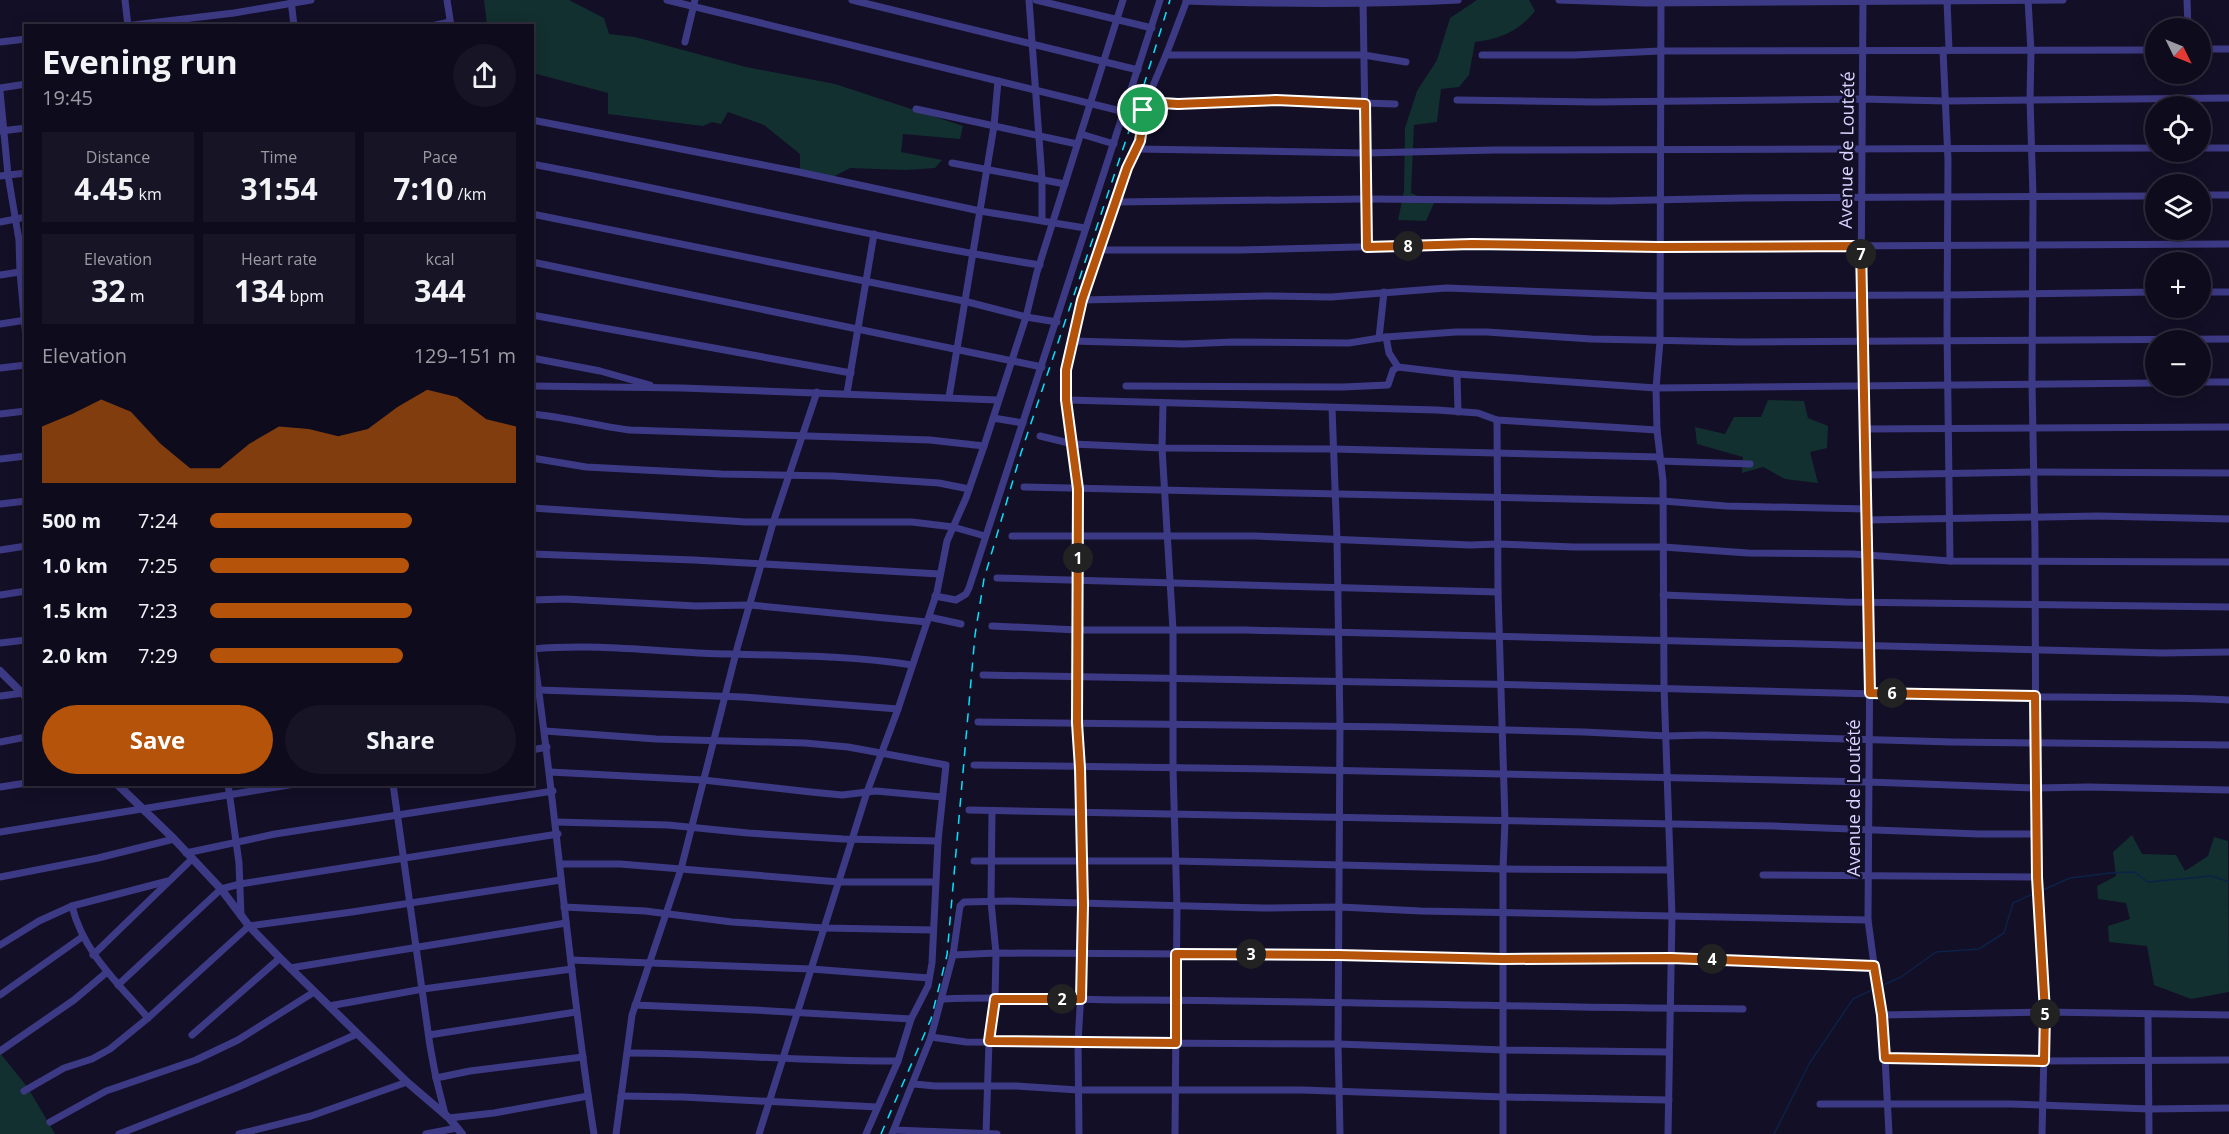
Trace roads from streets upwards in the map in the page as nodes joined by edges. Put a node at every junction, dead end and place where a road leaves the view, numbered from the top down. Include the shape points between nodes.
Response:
1 (125, 0) edge
2 (311, 0) edge
3 (447, 0) edge
4 (667, 0) edge
5 (852, 0) edge
6 (1029, 0) edge
7 (1036, 0) edge
8 (1123, 0) edge
9 (1160, 0) edge
10 (1458, 0) edge
11 (1559, 0) edge
12 (1863, 0) edge
13 (1947, 0) edge
14 (2063, 0) edge
15 (2187, 0) edge
16 (1187, 1) edge
17 (1363, 1) edge
18 (1661, 1) edge
19 (2028, 1) edge
20 (291, 2) edge
21 (694, 3) edge
22 (2188, 18) edge
23 (1116, 20) junction
24 (127, 24) edge
25 (134, 24) edge
26 (294, 24) edge
27 (451, 24) edge
28 (1152, 28) junction
29 (24, 39) edge
30 (0, 42) edge
31 (685, 42) dead end
32 (1032, 44) junction
33 (2211, 49) edge
34 (2229, 49) edge
35 (1863, 50) junction
36 (1946, 50) junction
37 (2145, 50) edge
38 (1660, 51) junction
39 (2031, 51) junction
40 (1167, 55) junction
41 (1364, 55) junction
42 (1482, 55) dead end
43 (1104, 61) junction
44 (1406, 63) dead end
45 (1138, 70) junction
46 (998, 81) junction
47 (24, 84) edge
48 (0, 89) edge
49 (1035, 89) junction
50 (2229, 98) edge
51 (1861, 99) junction
52 (2030, 99) junction
53 (1457, 100) dead end
54 (1946, 101) junction
55 (1146, 102) junction
56 (1659, 102) junction
57 (1090, 103) junction
58 (1365, 104) junction
59 (1395, 104) dead end
60 (916, 109) dead end
61 (1125, 112) junction
62 (534, 120) edge
63 (994, 126) junction
64 (24, 128) edge
65 (2, 130) edge
66 (1038, 134) junction
67 (1081, 134) junction
68 (1077, 144) junction
69 (1114, 144) junction
70 (1948, 148) junction
71 (2032, 148) junction
72 (2145, 148) edge
73 (2211, 148) edge
74 (2229, 148) edge
75 (1137, 149) junction
76 (1861, 149) junction
77 (1659, 151) junction
78 (1365, 153) junction
79 (952, 163) dead end
80 (534, 164) edge
81 (987, 168) junction
82 (24, 173) edge
83 (4, 175) edge
84 (1042, 179) junction
85 (1065, 184) junction
86 (2211, 195) edge
87 (2229, 195) edge
88 (2033, 196) junction
89 (2145, 196) edge
90 (1861, 198) junction
91 (1948, 198) junction
92 (1365, 199) junction
93 (1659, 199) junction
94 (1116, 202) junction
95 (980, 211) junction
96 (534, 214) edge
97 (24, 217) edge
98 (14, 218) junction
99 (1042, 220) junction
100 (0, 222) edge
101 (1054, 222) junction
102 (1085, 228) junction
103 (874, 234) junction
104 (2033, 243) junction
105 (2229, 244) edge
106 (1861, 246) junction
107 (1367, 247) junction
108 (1659, 247) junction
109 (1948, 247) junction
110 (1100, 250) junction
111 (971, 254) junction
112 (534, 262) edge
113 (1040, 265) junction
114 (23, 272) edge
115 (0, 275) edge
116 (866, 280) junction
117 (1384, 292) junction
118 (2145, 292) edge
119 (2211, 292) edge
120 (2229, 292) edge
121 (2033, 293) junction
122 (1947, 295) junction
123 (1660, 296) junction
124 (1861, 296) junction
125 (1082, 300) junction
126 (964, 301) junction
127 (534, 315) edge
128 (1026, 317) junction
129 (24, 320) edge
130 (1057, 322) junction
131 (0, 324) edge
132 (859, 329) junction
133 (1382, 338) junction
134 (2032, 339) junction
135 (2229, 339) edge
136 (1660, 340) junction
137 (1947, 340) junction
138 (1071, 341) junction
139 (1862, 341) junction
140 (956, 350) junction
141 (534, 358) edge
142 (1011, 361) junction
143 (24, 365) edge
144 (1042, 367) junction
145 (1398, 367) junction
146 (0, 368) edge
147 (851, 373) junction
148 (1457, 374) junction
149 (2211, 382) edge
150 (2229, 382) edge
151 (2145, 383) edge
152 (2032, 384) junction
153 (1949, 385) junction
154 (534, 386) edge
155 (1126, 386) dead end
156 (1864, 386) junction
157 (657, 387) junction
158 (1656, 388) junction
159 (817, 392) junction
160 (847, 393) junction
161 (949, 397) junction
162 (998, 400) junction
163 (1066, 400) junction
164 (1163, 404) junction
165 (1332, 408) junction
166 (24, 411) edge
167 (1458, 412) junction
168 (0, 414) edge
169 (534, 414) edge
170 (993, 418) junction
171 (1497, 420) junction
172 (1023, 423) junction
173 (2229, 427) edge
174 (1866, 429) junction
175 (1949, 429) junction
176 (2033, 429) junction
177 (1657, 430) junction
178 (802, 436) junction
179 (1040, 436) dead end
180 (1073, 444) junction
181 (984, 446) junction
182 (1162, 448) junction
183 (1333, 449) junction
184 (1497, 453) junction
185 (24, 456) edge
186 (534, 458) edge
187 (0, 459) edge
188 (1660, 459) junction
189 (1750, 464) dead end
190 (2034, 472) junction
191 (2229, 473) edge
192 (788, 474) junction
193 (1949, 474) junction
194 (1866, 475) junction
195 (1024, 487) dead end
196 (969, 489) junction
197 (1078, 489) junction
198 (1164, 490) junction
199 (1335, 493) junction
200 (1497, 498) junction
201 (24, 501) edge
202 (1663, 501) junction
203 (0, 504) edge
204 (534, 508) edge
205 (1866, 509) junction
206 (1949, 517) junction
207 (2034, 517) junction
208 (2229, 519) edge
209 (1866, 520) junction
210 (773, 523) junction
211 (953, 527) junction
212 (985, 536) junction
213 (1012, 536) dead end
214 (1077, 536) junction
215 (1166, 536) junction
216 (1337, 539) junction
217 (1498, 544) junction
218 (24, 546) edge
219 (1663, 547) junction
220 (0, 550) edge
221 (534, 554) edge
222 (1866, 557) junction
223 (2035, 560) junction
224 (1950, 561) junction
225 (2229, 562) edge
226 (761, 565) junction
227 (940, 574) junction
228 (997, 578) dead end
229 (1078, 582) junction
230 (1171, 582) junction
231 (1337, 587) junction
232 (24, 591) edge
233 (1498, 592) junction
234 (0, 595) edge
235 (1663, 595) junction
236 (935, 596) junction
237 (534, 600) edge
238 (1869, 603) junction
239 (2036, 604) junction
240 (750, 605) junction
241 (2229, 608) edge
242 (928, 619) junction
243 (961, 624) dead end
244 (993, 626) dead end
245 (1078, 630) junction
246 (1173, 630) junction
247 (1338, 634) junction
248 (1500, 638) junction
249 (24, 640) edge
250 (1664, 641) junction
251 (0, 643) edge
252 (534, 646) edge
253 (1870, 646) junction
254 (2036, 649) junction
255 (736, 652) junction
256 (2229, 652) edge
257 (534, 660) edge
258 (912, 665) junction
259 (0, 671) edge
260 (983, 675) dead end
261 (1077, 676) junction
262 (1174, 677) junction
263 (1339, 682) junction
264 (1502, 684) junction
265 (1664, 687) junction
266 (539, 690) junction
267 (1870, 693) junction
268 (24, 694) edge
269 (0, 696) edge
270 (2035, 696) junction
271 (725, 697) junction
272 (2229, 700) edge
273 (541, 704) junction
274 (534, 705) edge
275 (898, 709) junction
276 (978, 722) dead end
277 (1077, 723) junction
278 (1173, 725) junction
279 (1340, 727) junction
280 (1503, 730) junction
281 (545, 731) junction
282 (1666, 736) junction
283 (24, 737) edge
284 (1869, 738) junction
285 (714, 741) junction
286 (0, 742) edge
287 (2035, 743) junction
288 (2229, 745) edge
289 (547, 747) junction
290 (534, 750) edge
291 (881, 754) junction
292 (974, 765) dead end
293 (1080, 768) junction
294 (1173, 769) junction
295 (550, 772) junction
296 (1339, 772) junction
297 (1503, 774) junction
298 (1667, 778) junction
299 (703, 780) junction
300 (1868, 782) junction
301 (24, 783) edge
302 (119, 786) edge
303 (228, 786) edge
304 (283, 786) edge
305 (393, 786) edge
306 (0, 787) edge
307 (2036, 788) junction
308 (2229, 790) edge
309 (553, 791) junction
310 (867, 792) junction
311 (229, 795) junction
312 (942, 797) junction
313 (143, 808) junction
314 (969, 810) dead end
315 (1081, 810) junction
316 (992, 811) junction
317 (1174, 814) junction
318 (397, 815) junction
319 (1340, 819) junction
320 (1505, 821) junction
321 (556, 822) junction
322 (1668, 825) junction
323 (691, 828) junction
324 (1868, 830) junction
325 (0, 832) edge
326 (558, 834) junction
327 (2036, 834) junction
328 (174, 839) junction
329 (852, 840) junction
330 (938, 841) junction
331 (236, 842) junction
332 (189, 856) junction
333 (404, 859) junction
334 (974, 861) dead end
335 (992, 861) junction
336 (1082, 861) junction
337 (1174, 861) junction
338 (560, 864) junction
339 (1340, 866) junction
340 (1503, 868) junction
341 (681, 869) junction
342 (1670, 870) junction
343 (1763, 875) dead end
344 (0, 877) edge
345 (1869, 877) junction
346 (2037, 877) junction
347 (561, 880) junction
348 (168, 881) junction
349 (838, 882) junction
350 (935, 882) junction
351 (240, 884) junction
352 (221, 889) junction
353 (991, 902) junction
354 (411, 903) junction
355 (1083, 905) junction
356 (72, 906) junction
357 (564, 907) junction
358 (1177, 907) junction
359 (1340, 907) junction
360 (1503, 911) junction
361 (666, 913) junction
362 (241, 916) junction
363 (1672, 916) junction
364 (1868, 920) junction
365 (566, 923) junction
366 (249, 926) junction
367 (824, 928) junction
368 (932, 930) junction
369 (82, 937) junction
370 (0, 945) edge
371 (416, 947) junction
372 (996, 952) junction
373 (1083, 954) junction
374 (1176, 954) junction
375 (93, 955) junction
376 (953, 955) junction
377 (1338, 955) junction
378 (280, 958) junction
379 (1671, 958) junction
380 (1503, 959) junction
381 (571, 960) junction
382 (650, 962) junction
383 (1874, 966) junction
384 (290, 968) junction
385 (572, 969) junction
386 (811, 969) junction
387 (107, 972) junction
388 (929, 978) junction
389 (118, 985) junction
390 (423, 989) junction
391 (314, 992) junction
392 (0, 995) edge
393 (943, 999) junction
394 (995, 999) junction
395 (1081, 999) junction
396 (1176, 1000) junction
397 (1339, 1001) junction
398 (635, 1005) junction
399 (329, 1006) junction
400 (1503, 1006) junction
401 (1670, 1009) junction
402 (1743, 1009) dead end
403 (576, 1012) junction
404 (798, 1012) junction
405 (2045, 1012) junction
406 (2148, 1014) junction
407 (1882, 1015) junction
408 (2229, 1015) edge
409 (148, 1018) junction
410 (911, 1019) junction
411 (357, 1034) junction
412 (192, 1035) dead end
413 (429, 1035) junction
414 (931, 1037) junction
415 (989, 1041) junction
416 (1078, 1042) junction
417 (1176, 1043) junction
418 (1338, 1044) junction
419 (1504, 1050) junction
420 (0, 1051) edge
421 (1669, 1052) junction
422 (628, 1053) junction
423 (583, 1057) junction
424 (785, 1057) junction
425 (1885, 1058) junction
426 (2147, 1059) junction
427 (2229, 1060) edge
428 (898, 1061) junction
429 (2044, 1061) junction
430 (436, 1078) junction
431 (407, 1082) junction
432 (914, 1084) junction
433 (986, 1087) junction
434 (1078, 1090) junction
435 (1176, 1090) junction
436 (24, 1091) dead end
437 (1340, 1091) junction
438 (588, 1096) junction
439 (621, 1096) junction
440 (1504, 1097) junction
441 (1669, 1100) junction
442 (770, 1101) junction
443 (1820, 1104) dead end
444 (1886, 1104) junction
445 (2043, 1106) junction
446 (877, 1107) junction
447 (2229, 1108) edge
448 (2149, 1109) junction
449 (447, 1116) junction
450 (50, 1122) dead end
451 (459, 1131) edge
452 (893, 1132) edge
453 (119, 1134) edge
454 (240, 1134) edge
455 (426, 1134) edge
456 (594, 1134) edge
457 (616, 1134) edge
458 (759, 1134) edge
459 (866, 1134) edge
460 (986, 1134) edge
461 (998, 1134) edge
462 (1079, 1134) edge
463 (1175, 1134) edge
464 (1340, 1134) edge
465 (1503, 1134) edge
466 (1668, 1134) edge
467 (1888, 1134) edge
468 (2042, 1134) edge
469 (2149, 1134) edge

1 - 24 street
2 - 20 street
3 - 27 street
4 - 21 street
5 - 32 street
6 - 32 street
7 - 23 street
8 - 23 street
9 - 28 street
10 - 17 street
11 - 18 street
12 - 13 street
12 - 18 street
12 - 35 street, Avenue de Loutété
13 - 19 street
13 - 36 street
14 - 19 street
15 - 22 street
16 - 17 street
16 - 40 street
17 - 41 street
18 - 38 street
19 - 39 street
20 - 25 street
20 - 26 street
21 - 31 street
21 - 46 street
23 - 28 street
23 - 43 street
28 - 45 street
29 - 30 street
32 - 43 street
32 - 49 street
33 - 34 street
35 - 36 street
35 - 38 street
35 - 51 street, Avenue de Loutété
36 - 39 street
36 - 54 street
37 - 39 street
38 - 42 street
38 - 56 street
39 - 52 street
40 - 41 street
40 - 55 street
41 - 44 street
41 - 58 street
43 - 45 street
43 - 57 street
45 - 61 street
46 - 49 street
46 - 63 street
47 - 48 street
48 - 65 street
49 - 57 street
49 - 66 street
50 - 52 street
51 - 54 street
51 - 56 street
51 - 76 street, Avenue de Loutété
52 - 54 street
52 - 71 street
53 - 56 street
54 - 70 street
55 - 58 street via 1276,100
55 - 75 street
56 - 77 street
57 - 61 street
57 - 67 street
58 - 59 street
58 - 78 street
60 - 63 street
61 - 69 street
62 - 95 street
63 - 66 street
63 - 81 street
64 - 65 street
65 - 83 street
66 - 68 street
66 - 84 street
67 - 68 street
67 - 69 street
68 - 85 street
69 - 102 street
70 - 71 street
70 - 76 street
70 - 91 street
71 - 72 street
71 - 88 street
73 - 74 street
75 - 78 street
75 - 94 street
76 - 77 street
76 - 90 street, Avenue de Loutété
77 - 78 street
77 - 93 street
78 - 92 street
79 - 81 street
80 - 103 street
81 - 84 street
81 - 95 street
82 - 83 street
83 - 98 street
84 - 85 street
84 - 99 street
85 - 101 street
86 - 87 street
88 - 89 street
88 - 91 street
88 - 104 street
90 - 91 street
90 - 93 street
90 - 106 street, Avenue de Loutété
91 - 109 street
92 - 93 street
92 - 94 street
92 - 107 street
93 - 108 street
94 - 110 street
95 - 99 street
95 - 111 street
96 - 116 street
97 - 98 street
98 - 100 street
98 - 114 street
99 - 101 street
101 - 102 street
101 - 113 street
102 - 130 street
103 - 111 street
103 - 116 street
104 - 105 street
104 - 109 street
104 - 121 street
106 - 108 street
106 - 109 street
106 - 124 street, Avenue de Loutété
107 - 108 street
107 - 110 street
108 - 123 street
109 - 122 street
110 - 125 street
111 - 113 street
111 - 126 street
112 - 132 street
113 - 128 street
114 - 115 street
114 - 129 street
116 - 126 street
116 - 132 street
117 - 123 street via 1468,288
117 - 125 street via 1331,297
117 - 133 street
118 - 121 street
119 - 120 street
121 - 122 street
121 - 134 street
122 - 124 street
122 - 137 street
123 - 124 street
123 - 136 street
124 - 139 street, Avenue de Loutété
125 - 138 street
126 - 128 street
126 - 140 street
127 - 147 street
128 - 130 street
128 - 142 street
129 - 131 street
130 - 144 street
132 - 140 street
132 - 147 street
133 - 136 street via 1487,332
133 - 138 street via 1349,343
133 - 145 street
134 - 135 street
134 - 137 street
134 - 152 street
136 - 139 street
136 - 158 street
137 - 139 street
137 - 153 street
138 - 163 street
139 - 156 street, Avenue de Loutété
140 - 142 street
140 - 161 street
141 - 157 street via 600,370
142 - 144 street
142 - 162 street
143 - 146 street
144 - 172 street
145 - 148 street
145 - 155 street via 1388,385
147 - 160 street
148 - 158 street
148 - 167 street
149 - 150 street
151 - 152 street
152 - 153 street
152 - 176 street
153 - 156 street
153 - 175 street
154 - 157 street
156 - 158 street
156 - 174 street, Avenue de Loutété
157 - 159 street
158 - 177 street
159 - 160 street
159 - 178 street
160 - 161 street
161 - 162 street
162 - 170 street
163 - 164 street
163 - 180 street
164 - 165 street
164 - 182 street
165 - 167 street
165 - 183 street
166 - 168 street
167 - 171 street via 1478,413
169 - 178 street via 630,430
170 - 172 street
170 - 181 street
171 - 177 street
171 - 184 street
172 - 212 street
173 - 176 street
174 - 175 street
174 - 194 street, Avenue de Loutété
175 - 176 street
175 - 193 street
176 - 190 street
177 - 188 street
178 - 181 street via 930,440
178 - 192 street
179 - 180 street
180 - 182 street
180 - 197 street
181 - 196 street
182 - 183 street
182 - 198 street
183 - 184 street
183 - 199 street
184 - 188 street
184 - 200 street
185 - 187 street
186 - 192 street via 586,467
188 - 189 street
188 - 202 street
190 - 191 street
190 - 193 street
190 - 207 street
192 - 196 street via 939,483
192 - 210 street
193 - 194 street
193 - 206 street
194 - 205 street, Avenue de Loutété
195 - 197 street
196 - 211 street
197 - 198 street
197 - 214 street
198 - 199 street
198 - 215 street
199 - 200 street
199 - 216 street
200 - 202 street
200 - 217 street
201 - 203 street
202 - 205 street
202 - 219 street
204 - 210 street
205 - 209 street, Avenue de Loutété
206 - 207 street
206 - 209 street
206 - 224 street
207 - 208 street
207 - 223 street
209 - 222 street, Avenue de Loutété
210 - 211 street via 912,522
210 - 226 street
211 - 212 street
211 - 227 street
212 - 236 street via 966,594 956,600
213 - 214 street
214 - 215 street
214 - 229 street
215 - 216 street
215 - 230 street
216 - 217 street
216 - 231 street
217 - 219 street
217 - 233 street
218 - 220 street
219 - 222 street
219 - 235 street
221 - 226 street
222 - 224 street
222 - 238 street, Avenue de Loutété
223 - 224 street
223 - 225 street
223 - 239 street
226 - 227 street
226 - 240 street
227 - 236 street
228 - 229 street
229 - 230 street
229 - 245 street
230 - 231 street
230 - 246 street
231 - 233 street
231 - 247 street
232 - 234 street
233 - 248 street
235 - 238 street
235 - 250 street
236 - 242 street
237 - 240 street
238 - 239 street
238 - 253 street, Avenue de Loutété
239 - 241 street
239 - 254 street
240 - 242 street
240 - 255 street
242 - 243 street
242 - 258 street
244 - 245 street
245 - 246 street
245 - 261 street
246 - 247 street
246 - 262 street
247 - 248 street
247 - 263 street
248 - 250 street
248 - 264 street
249 - 251 street
250 - 253 street
250 - 265 street
252 - 255 street
253 - 254 street
253 - 267 street, Avenue de Loutété
254 - 256 street
254 - 270 street
255 - 258 street via 868,658
255 - 271 street
257 - 266 street
258 - 275 street
259 - 268 street
260 - 261 street
261 - 262 street
261 - 277 street
262 - 263 street
262 - 278 street
263 - 264 street
263 - 279 street
264 - 265 street
264 - 280 street
265 - 267 street
265 - 282 street
266 - 271 street
266 - 273 street
267 - 270 street
267 - 284 street, Avenue de Loutété
268 - 269 street
270 - 272 street
270 - 287 street
271 - 275 street
271 - 285 street
273 - 274 street
273 - 281 street
275 - 291 street
276 - 277 street
277 - 278 street
277 - 293 street
278 - 279 street
278 - 294 street
279 - 280 street
279 - 296 street
280 - 282 street
280 - 297 street
281 - 285 street
281 - 289 street
282 - 284 street
282 - 298 street
283 - 286 street
284 - 287 street
284 - 300 street, Avenue de Loutété
285 - 291 street via 805,743
285 - 299 street
287 - 288 street
287 - 307 street
289 - 290 street
289 - 295 street
291 - 310 street
291 - 312 street via 946,765
292 - 293 street
293 - 294 street
293 - 315 street
294 - 296 street
294 - 317 street
295 - 299 street
295 - 309 street
296 - 297 street
296 - 319 street
297 - 298 street
297 - 320 street
298 - 300 street
298 - 322 street
299 - 310 street via 842,795
299 - 323 street
300 - 307 street
300 - 324 street, Avenue de Loutété
301 - 306 street
302 - 313 street
303 - 311 street
304 - 311 street
305 - 318 street
307 - 308 street
307 - 327 street
309 - 318 street
309 - 321 street
310 - 312 street
310 - 329 street
311 - 313 street
311 - 331 street
312 - 330 street
313 - 325 street
313 - 328 street
314 - 316 street
315 - 316 street
315 - 317 street
315 - 336 street
316 - 335 street
317 - 319 street
317 - 337 street
318 - 331 street
318 - 333 street
319 - 320 street
319 - 339 street
320 - 322 street
320 - 340 street
321 - 323 street
321 - 326 street
322 - 324 street
322 - 342 street
323 - 329 street
323 - 341 street
324 - 327 street
324 - 345 street, Avenue de Loutété
326 - 333 street
326 - 338 street
327 - 346 street
328 - 332 street
328 - 344 street
329 - 330 street
329 - 349 street
330 - 350 street
331 - 332 street
331 - 351 street
332 - 348 street
332 - 352 street
333 - 351 street
333 - 354 street
334 - 335 street
335 - 336 street
335 - 353 street
336 - 337 street
336 - 355 street
337 - 339 street
337 - 358 street
338 - 341 street
338 - 347 street
339 - 340 street
339 - 359 street
340 - 342 street
340 - 360 street
341 - 349 street
341 - 361 street
342 - 363 street
343 - 345 street
345 - 346 street
345 - 364 street, Avenue de Loutété
346 - 405 street
347 - 354 street
347 - 357 street
348 - 356 street
348 - 375 street
349 - 350 street
349 - 367 street
350 - 368 street
351 - 352 street
351 - 362 street
352 - 362 street
352 - 389 street
353 - 355 street
353 - 372 street
353 - 376 street via 961,904
354 - 366 street
354 - 371 street
355 - 358 street
355 - 373 street
356 - 369 street
356 - 370 street
357 - 361 street
357 - 365 street
358 - 359 street
358 - 374 street
359 - 360 street
359 - 377 street
360 - 363 street
360 - 380 street
361 - 367 street
361 - 382 street
362 - 366 street
363 - 364 street
363 - 379 street
364 - 383 street, Avenue de Loutété
365 - 371 street
365 - 381 street
366 - 378 street
366 - 409 street
367 - 368 street
367 - 386 street
368 - 388 street
369 - 375 street
369 - 392 street
371 - 384 street
371 - 390 street
372 - 373 street
372 - 376 street
372 - 394 street
373 - 374 street
373 - 395 street
374 - 377 street
374 - 396 street
375 - 387 street
376 - 393 street
377 - 380 street
377 - 397 street
378 - 384 street
378 - 412 street
379 - 380 street
379 - 383 street
379 - 401 street
380 - 400 street
381 - 382 street
381 - 385 street
382 - 386 street
382 - 398 street
383 - 407 street, Avenue de Loutété
384 - 391 street
385 - 390 street
385 - 403 street
386 - 388 street
386 - 404 street
387 - 389 street
387 - 420 street
388 - 410 street via 927,991
389 - 409 street
390 - 399 street
390 - 413 street
391 - 399 street
391 - 450 street via 238,1040 196,1060 106,1091
393 - 394 street
393 - 414 street
394 - 395 street
394 - 415 street
395 - 396 street
395 - 416 street
396 - 397 street
396 - 417 street
397 - 400 street
397 - 418 street
398 - 404 street
398 - 422 street
399 - 411 street
400 - 401 street
400 - 419 street
401 - 402 street
401 - 421 street
403 - 413 street
403 - 423 street
404 - 410 street
404 - 424 street
405 - 406 street
405 - 407 street
405 - 429 street
406 - 408 street
406 - 426 street
407 - 425 street, Avenue de Loutété
409 - 436 street via 102,1054 64,1068
410 - 428 street
411 - 431 street
411 - 453 street
413 - 430 street
414 - 415 street
414 - 432 street
415 - 416 street
415 - 433 street
416 - 417 street
416 - 434 street
417 - 418 street
417 - 435 street
418 - 419 street
418 - 437 street
419 - 421 street
419 - 440 street
421 - 441 street
422 - 424 street
422 - 439 street
423 - 430 street
423 - 438 street
424 - 428 street
424 - 442 street
425 - 429 street
425 - 444 street, Avenue de Loutété
426 - 427 street
426 - 429 street
426 - 448 street
428 - 446 street
429 - 445 street
430 - 449 street
431 - 449 street
431 - 454 street via 311,1116
432 - 433 street
432 - 452 street
433 - 434 street
433 - 460 street
434 - 435 street
434 - 462 street
435 - 437 street
435 - 463 street
437 - 440 street
437 - 464 street
438 - 449 street via 494,1113
438 - 456 street
439 - 442 street
439 - 457 street
440 - 441 street
440 - 465 street
441 - 466 street
442 - 446 street
442 - 458 street
443 - 444 street
444 - 445 street
444 - 467 street, Avenue de Loutété
445 - 448 street
445 - 468 street
446 - 459 street
447 - 448 street
448 - 469 street
449 - 451 street
451 - 455 street
452 - 460 street
460 - 461 street

